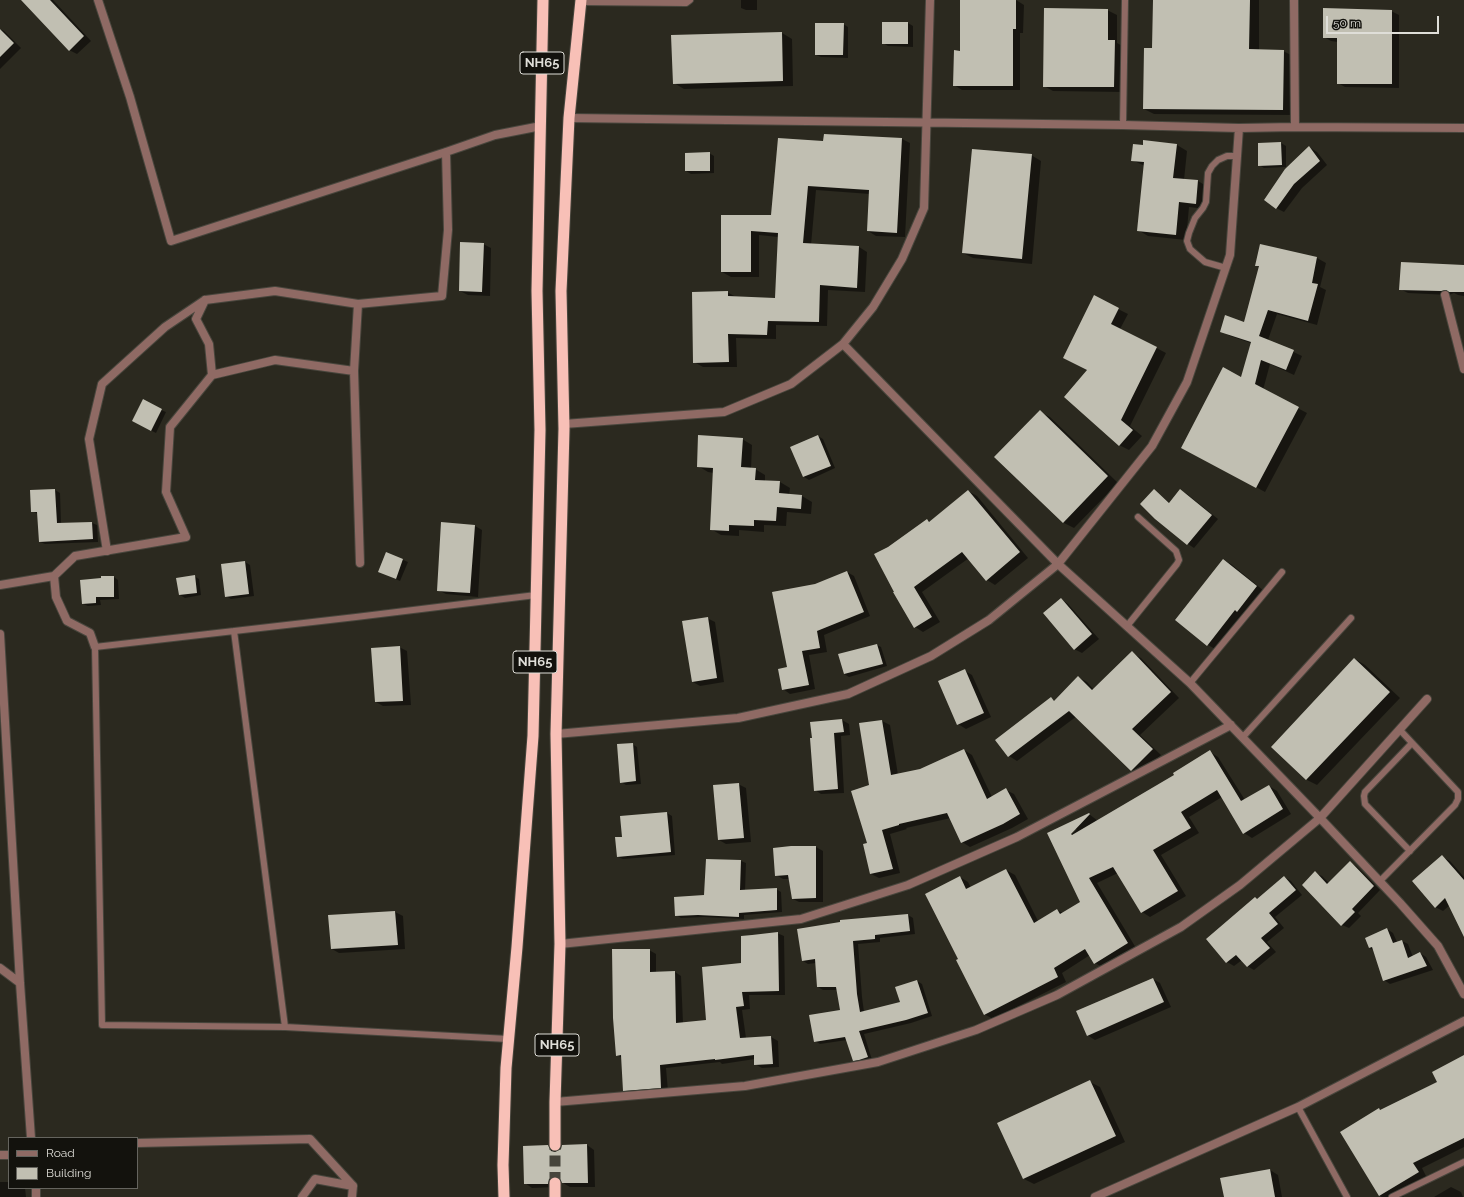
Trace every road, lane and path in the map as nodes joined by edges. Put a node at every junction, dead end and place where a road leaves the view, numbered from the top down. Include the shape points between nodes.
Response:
1 (98, 0) edge
2 (543, 0) edge
3 (690, 0) edge
4 (930, 0) edge
5 (1125, 0) edge
6 (1294, 0) edge
7 (581, 1) edge
8 (569, 118) junction
9 (927, 123) junction
10 (1123, 125) junction
11 (541, 126) junction
12 (1295, 127) junction
13 (1239, 128) junction
14 (1464, 128) edge
15 (446, 152) junction
16 (1237, 156) junction
17 (1226, 268) junction
18 (1444, 295) dead end
19 (206, 300) junction
20 (358, 304) junction
21 (843, 344) junction
22 (1464, 369) edge
23 (354, 371) junction
24 (212, 375) junction
25 (564, 424) junction
26 (1138, 517) dead end
27 (107, 551) junction
28 (360, 563) dead end
29 (1058, 564) junction
30 (1282, 572) dead end
31 (54, 576) junction
32 (0, 585) edge
33 (536, 595) junction
34 (1351, 618) dead end
35 (1127, 626) junction
36 (234, 631) junction
37 (0, 634) edge
38 (95, 647) junction
39 (1, 664) edge
40 (1190, 683) junction
41 (1428, 699) dead end
42 (1231, 725) junction
43 (1400, 730) junction
44 (556, 734) junction
45 (1243, 737) junction
46 (1412, 743) junction
47 (1320, 818) junction
48 (1410, 851) junction
49 (1380, 881) junction
50 (560, 944) junction
51 (0, 968) edge
52 (20, 984) junction
53 (1464, 994) edge
54 (1464, 1020) edge
55 (284, 1027) junction
56 (508, 1039) junction
57 (555, 1102) junction
58 (1298, 1107) junction
59 (31, 1137) edge
60 (138, 1143) edge
61 (555, 1145) tunnel mouth
62 (1464, 1162) edge
63 (555, 1184) tunnel mouth
64 (353, 1186) junction
65 (302, 1197) edge
66 (352, 1197) edge
67 (504, 1197) edge
68 (555, 1197) edge
69 (1095, 1197) edge
70 (1347, 1197) edge
71 (1392, 1197) edge

1 - 15 street via 130,97 170,242
2 - 11 highway, NH65
3 - 7 lane via 686,3
4 - 9 street
5 - 10 lane
6 - 12 street
7 - 8 highway, NH65
8 - 9 street
8 - 25 highway, NH65 via 561,291
9 - 10 street
9 - 21 street via 924,208 902,259 873,307
10 - 13 street
11 - 15 street via 495,135
11 - 33 highway, NH65 via 537,291 540,430
12 - 13 street
12 - 14 street
13 - 16 street
15 - 20 street via 448,230 442,296
16 - 17 street via 1230,255
16 - 17 lane via 1227,156 1212,166 1208,173 1206,202 1189,232 1187,242 1190,249 1205,262
17 - 29 street via 1187,382 1152,446
18 - 22 street
19 - 20 street via 275,291
19 - 24 street via 196,319 209,344
19 - 27 street via 165,327 102,384 89,439
20 - 23 street
21 - 25 street via 791,384 724,412
21 - 29 street
23 - 24 street via 275,360
23 - 28 street
24 - 27 street via 170,427 166,492 186,537
25 - 44 highway, NH65
26 - 35 lane via 1176,551 1179,560
27 - 31 street via 75,556
29 - 35 street
29 - 44 street via 989,620 931,656 848,694 738,718
30 - 40 lane
31 - 32 street
31 - 38 street via 56,597 67,621 90,632
33 - 36 lane
33 - 56 highway, NH65 via 533,736
34 - 45 lane
35 - 40 street
36 - 38 lane
36 - 55 lane
37 - 39 street
38 - 55 lane via 102,1025
39 - 52 street
40 - 42 street
41 - 43 street
42 - 45 street
42 - 50 street via 1017,837 908,885 801,919
43 - 46 lane
43 - 47 street
44 - 50 highway, NH65
45 - 47 street
46 - 48 lane via 1364,796 1365,804
46 - 48 lane via 1458,792 1458,799 1455,806
47 - 49 street
47 - 57 street via 1240,885 1181,927 1056,995 976,1030 878,1062 745,1086
48 - 49 lane
49 - 53 street via 1438,946
50 - 57 highway, NH65
51 - 52 street
52 - 59 street
54 - 58 street
55 - 56 lane
56 - 67 highway, NH65
57 - 61 highway, NH65
58 - 69 street
58 - 70 lane
60 - 64 street via 310,1139
62 - 71 lane
63 - 68 highway
64 - 65 street via 315,1179
64 - 66 street

